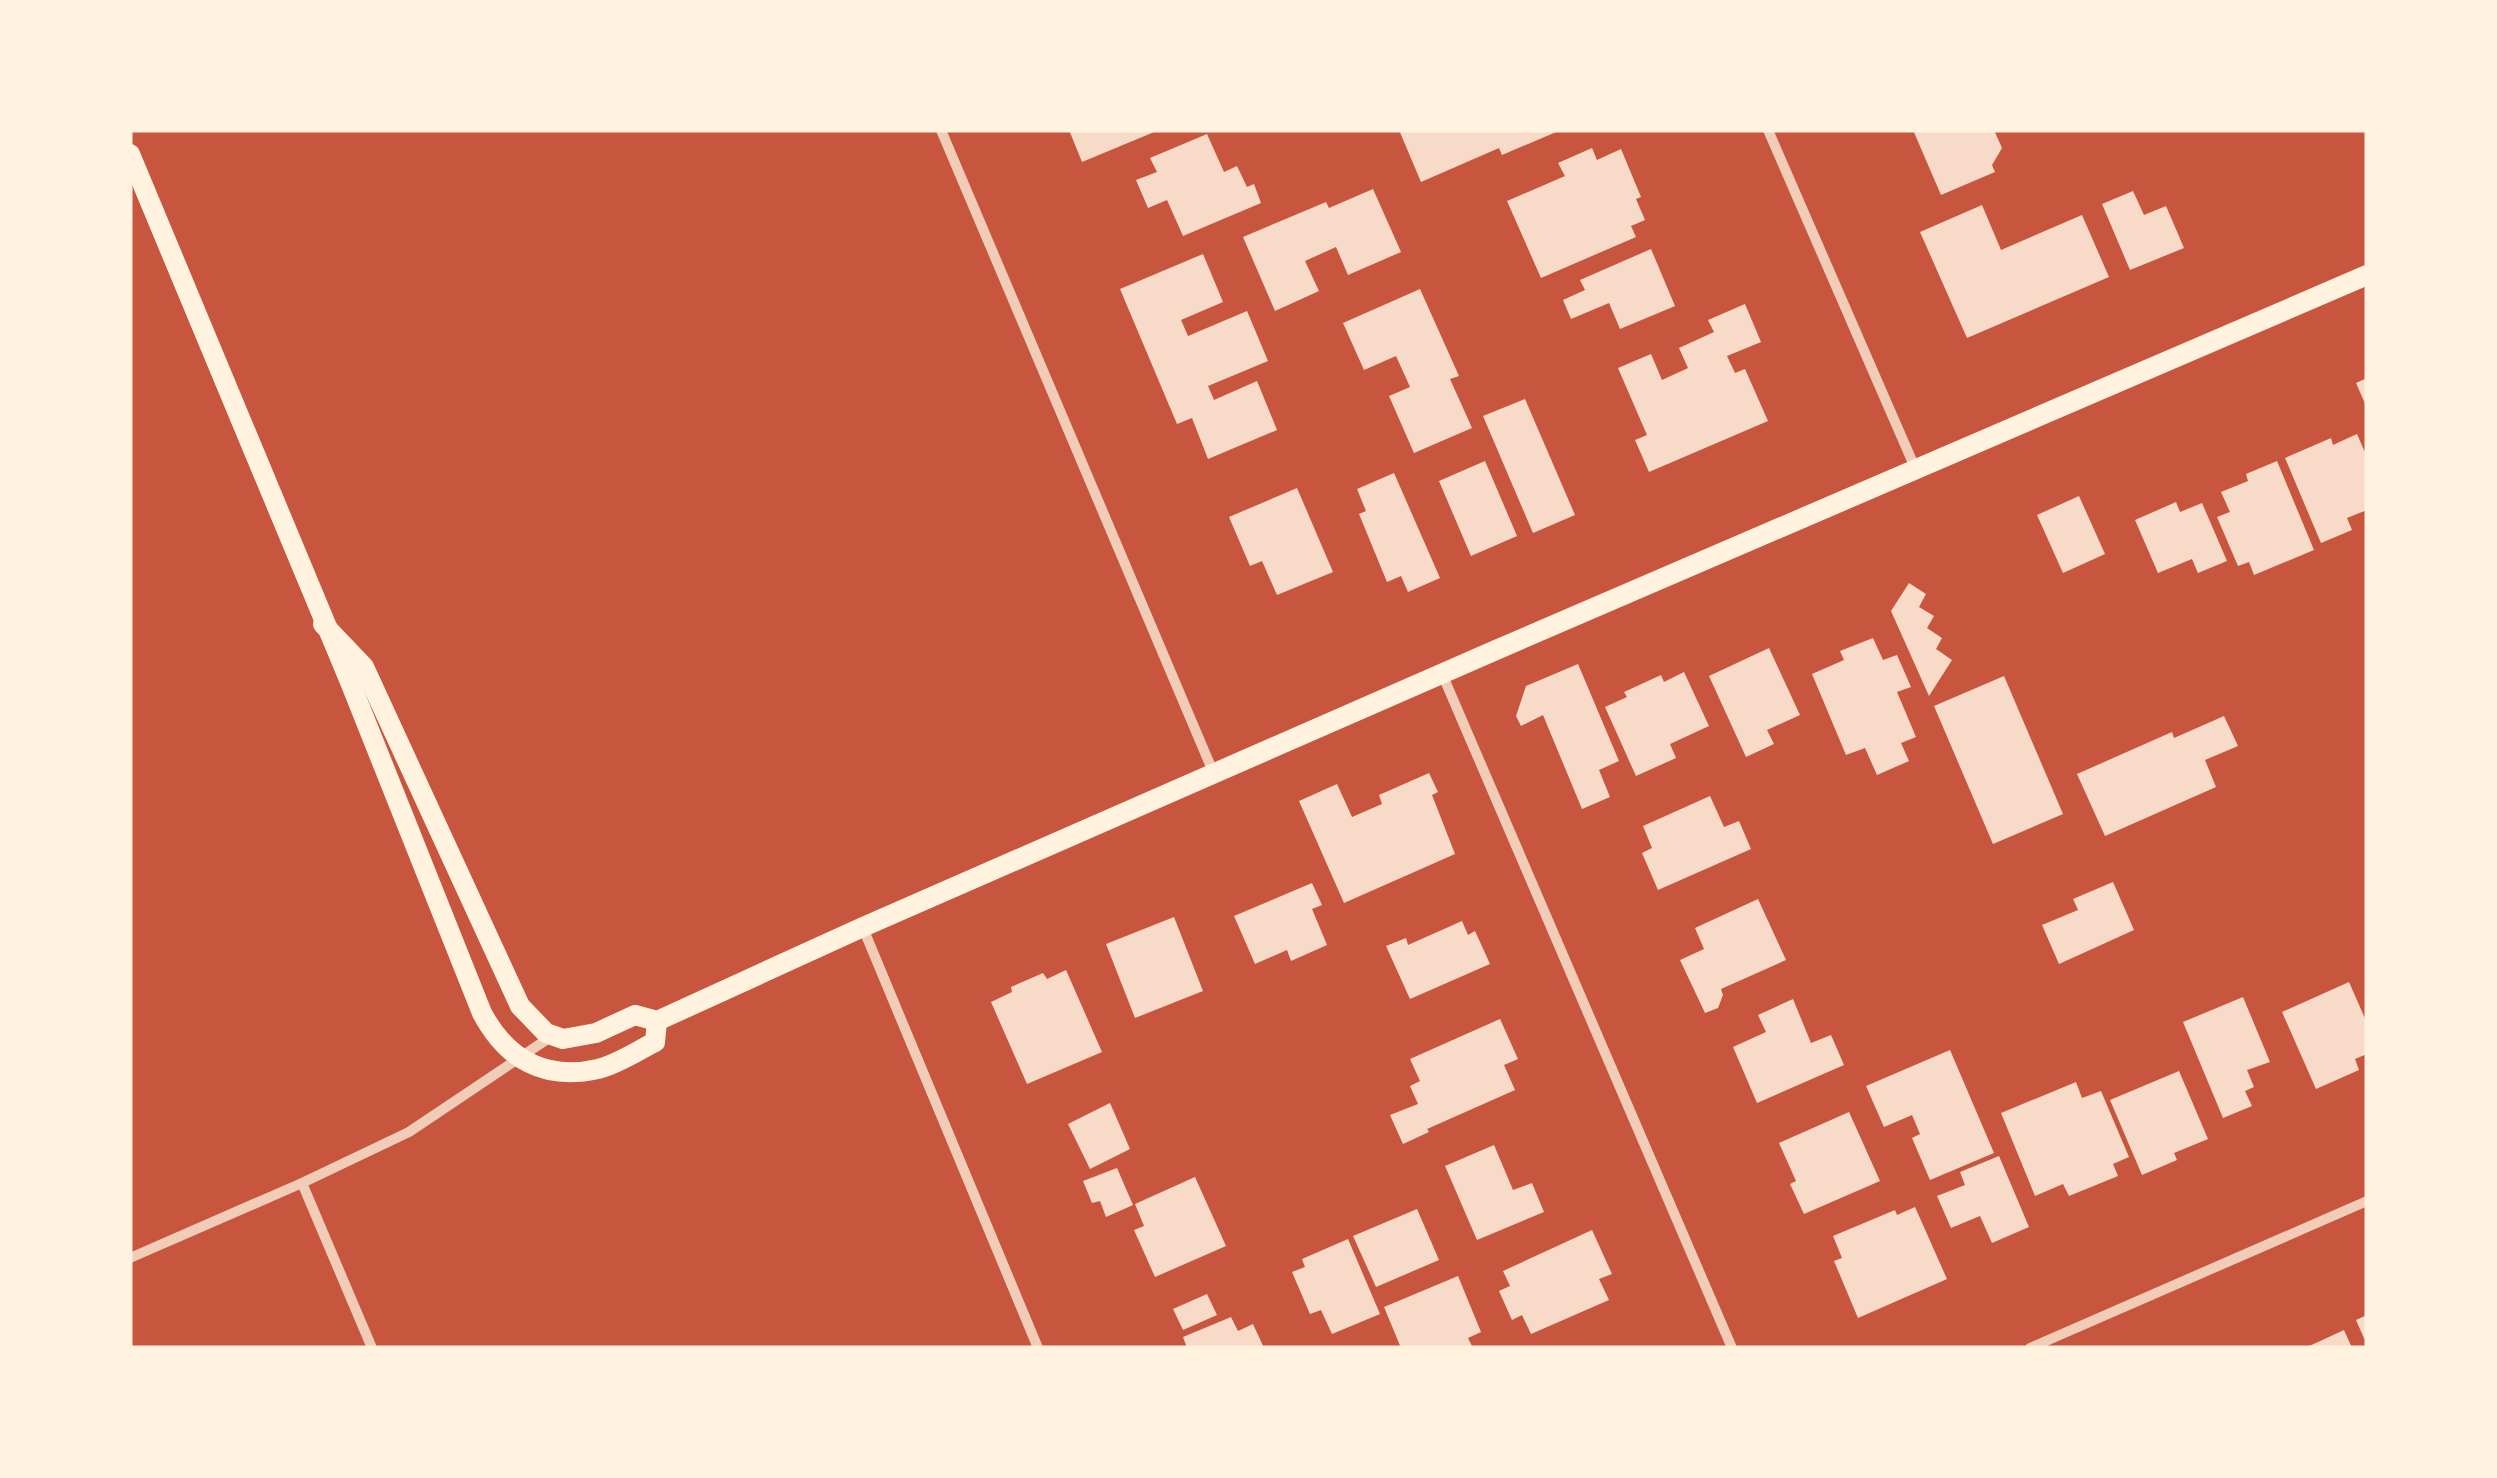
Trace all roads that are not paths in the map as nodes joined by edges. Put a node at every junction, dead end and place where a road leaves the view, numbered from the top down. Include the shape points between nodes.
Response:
1 (941, 130) edge
2 (1768, 130) edge
3 (130, 154) edge
4 (2367, 275) edge
5 (1916, 470) junction
6 (323, 624) junction
7 (1443, 676) junction
8 (1214, 775) junction
9 (863, 926) junction
10 (658, 1021) junction
11 (552, 1036) junction
12 (520, 1058) junction
13 (302, 1183) junction
14 (2367, 1201) edge
15 (130, 1258) edge
16 (372, 1348) edge
17 (1038, 1348) edge
18 (1732, 1348) edge
19 (2030, 1348) edge

1 - 8 street
2 - 5 street
3 - 6 main road
4 - 5 main road
5 - 7 main road
6 - 11 main road via 364,667 520,1006
6 - 12 main road via 482,1013 496,1039
7 - 8 main road
7 - 18 street
8 - 9 main road
9 - 10 main road
9 - 17 street
10 - 11 main road via 635,1015 578,1038
10 - 12 main road via 655,1042 602,1068 554,1072
11 - 12 street
12 - 13 street via 439,1114
13 - 15 street
13 - 16 street
14 - 19 street

